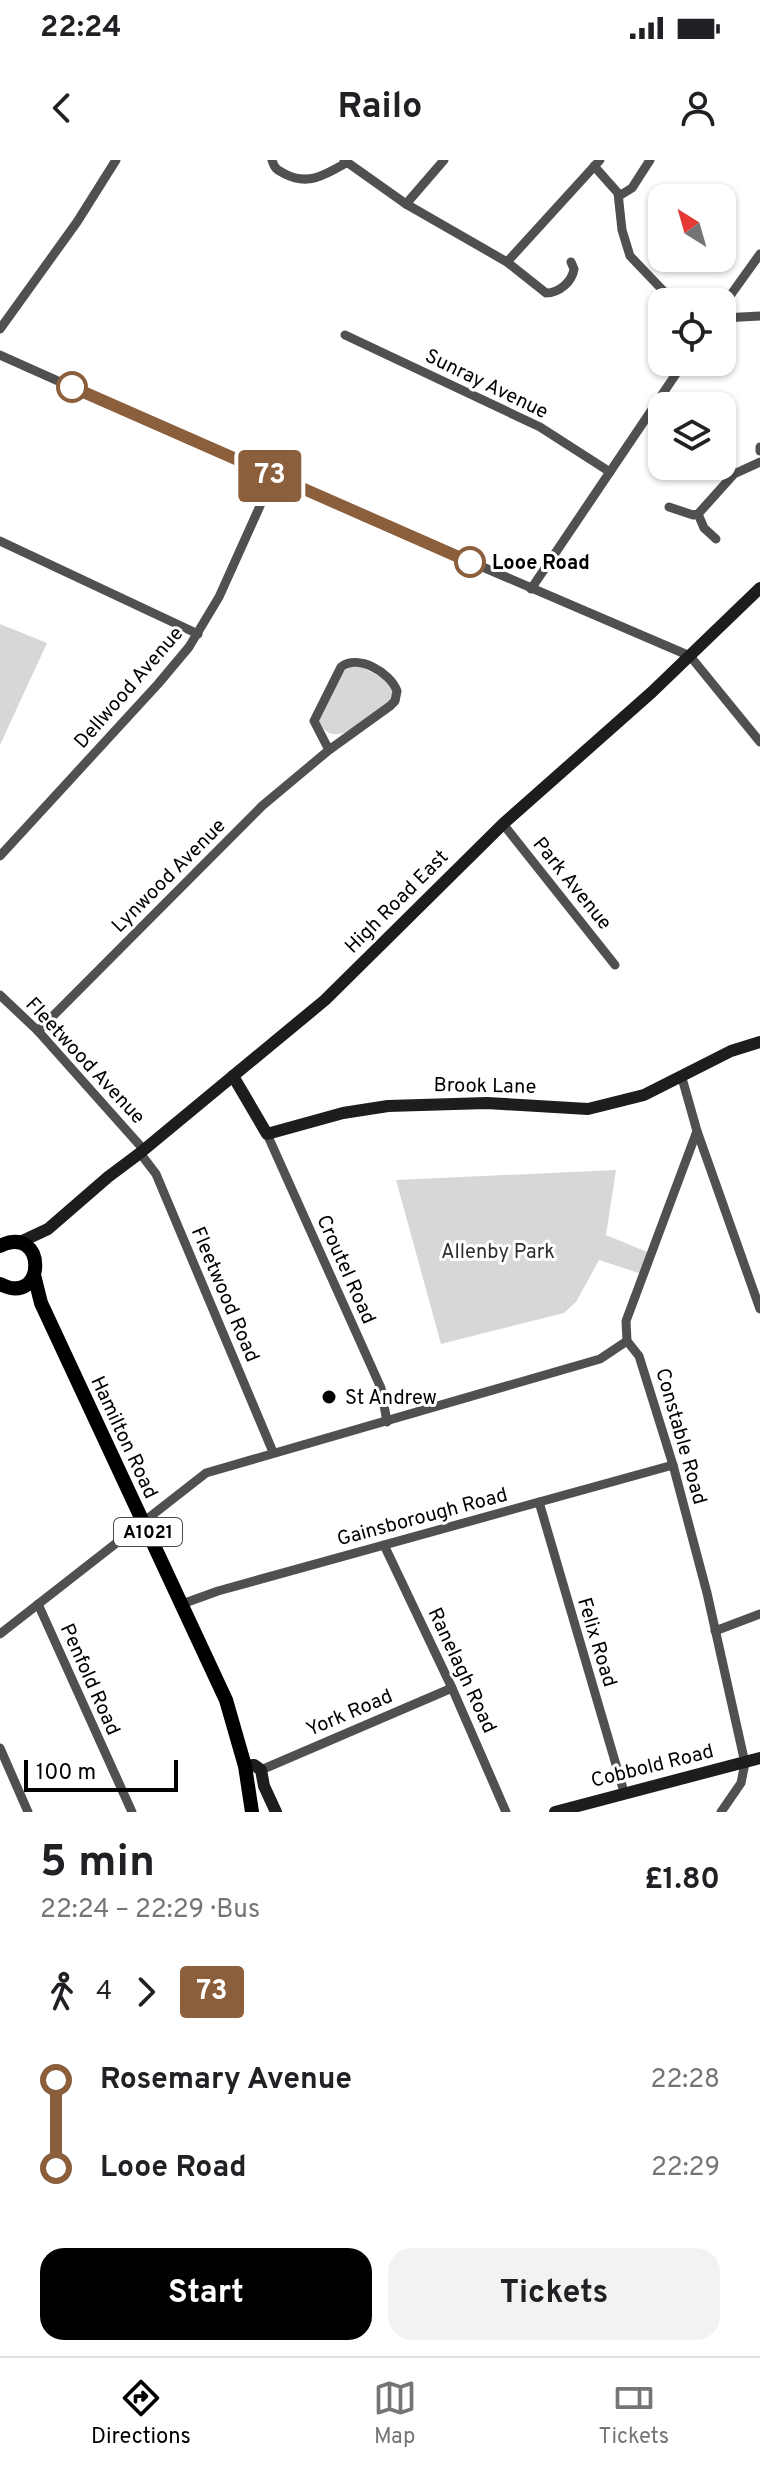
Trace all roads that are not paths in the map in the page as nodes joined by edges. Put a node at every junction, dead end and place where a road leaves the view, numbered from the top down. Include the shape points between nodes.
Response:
1 (116, 160) edge
2 (272, 160) edge
3 (444, 160) edge
4 (650, 160) edge
5 (345, 162) edge
6 (597, 163) edge
7 (619, 196) junction
8 (406, 204) junction
9 (760, 254) edge
10 (507, 262) junction
11 (571, 262) dead end
12 (661, 288) edge
13 (736, 288) edge
14 (760, 316) edge
15 (736, 317) edge
16 (0, 329) edge
17 (345, 335) dead end
18 (0, 355) edge
19 (675, 376) edge
20 (760, 462) edge
21 (610, 472) junction
22 (273, 477) junction
23 (669, 507) dead end
24 (698, 514) junction
25 (716, 539) dead end
26 (0, 541) edge
27 (760, 588) edge
28 (531, 589) junction
29 (198, 634) junction
30 (690, 656) junction
31 (760, 742) edge
32 (329, 750) junction
33 (503, 824) junction
34 (0, 856) edge
35 (615, 965) dead end
36 (0, 995) edge
37 (38, 1031) junction
38 (760, 1042) edge
39 (233, 1076) junction
40 (682, 1078) junction
41 (697, 1131) junction
42 (267, 1134) junction
43 (142, 1152) junction
44 (48, 1229) junction
45 (7, 1243) edge
46 (35, 1268) junction
47 (6, 1287) edge
48 (41, 1303) junction
49 (760, 1309) edge
50 (627, 1341) junction
51 (387, 1422) junction
52 (273, 1452) junction
53 (673, 1465) junction
54 (539, 1502) junction
55 (143, 1521) junction
56 (384, 1545) junction
57 (38, 1604) junction
58 (182, 1604) junction
59 (760, 1614) edge
60 (715, 1631) junction
61 (0, 1634) edge
62 (452, 1688) junction
63 (0, 1748) edge
64 (760, 1758) edge
65 (745, 1763) junction
66 (245, 1766) junction
67 (261, 1770) junction
68 (624, 1792) junction
69 (28, 1812) edge
70 (132, 1812) edge
71 (252, 1812) edge
72 (276, 1812) edge
73 (506, 1812) edge
74 (555, 1812) edge
75 (721, 1812) edge

1 - 16 street
2 - 5 street via 280,172 298,180 314,180
3 - 8 street
4 - 7 street via 632,188
5 - 8 street
6 - 7 street
6 - 10 street
7 - 12 street via 630,256
8 - 10 street
9 - 13 street
10 - 11 street via 550,294 571,279
14 - 15 street
17 - 21 street, Sunray Avenue via 540,427
18 - 22 street
19 - 21 street
20 - 24 street via 734,474
21 - 28 street
22 - 28 street
22 - 29 street, Dellwood Avenue
23 - 24 street
24 - 25 street
26 - 29 street
27 - 30 street, High Road East
28 - 30 street
29 - 34 street, Dellwood Avenue
30 - 31 street
30 - 33 street, High Road East
32 - 32 street, Lynwood Avenue via 314,721 341,667 358,662 388,677 397,691 393,704
32 - 37 street, Lynwood Avenue via 286,783
33 - 35 street, Park Avenue
33 - 39 street, High Road East via 325,1000
36 - 37 street, Fleetwood Avenue
37 - 43 street, Fleetwood Avenue
38 - 40 street, Brook Lane
39 - 42 street
39 - 43 street, High Road East
40 - 41 street
40 - 42 street, Brook Lane via 644,1095 588,1109 487,1103 388,1106
41 - 49 street
41 - 50 street via 626,1321
42 - 51 street, Croutel Road via 381,1388
43 - 44 street, High Road East
43 - 52 street, Fleetwood Road via 156,1174
44 - 45 street, High Road East
44 - 46 street, High Road East
45 - 46 main road via 28,1248
46 - 47 main road via 30,1281
46 - 48 main road, Hamilton Road / A1021
47 - 48 main road
48 - 55 main road, Hamilton Road / A1021
50 - 51 street via 600,1359
50 - 53 street, Constable Road via 639,1356
51 - 52 street
52 - 55 street via 206,1473
53 - 54 street, Gainsborough Road
53 - 60 street, Constable Road
54 - 56 street, Gainsborough Road
54 - 68 street, Felix Road
55 - 57 street
55 - 58 main road, Hamilton Road / A1021
56 - 58 street, Gainsborough Road
56 - 62 street, Ranelagh Road
57 - 61 street
57 - 70 street, Penfold Road
58 - 66 main road, Hamilton Road / A1021 via 226,1700
59 - 60 street
60 - 65 street, Constable Road
62 - 67 street, York Road
62 - 73 street, Ranelagh Road
63 - 69 street
64 - 65 street, Cobbold Road
65 - 68 street, Cobbold Road
65 - 75 street via 741,1783
66 - 67 street
66 - 71 main road, Hamilton Road / A1021
67 - 72 street
68 - 74 street, Cobbold Road

